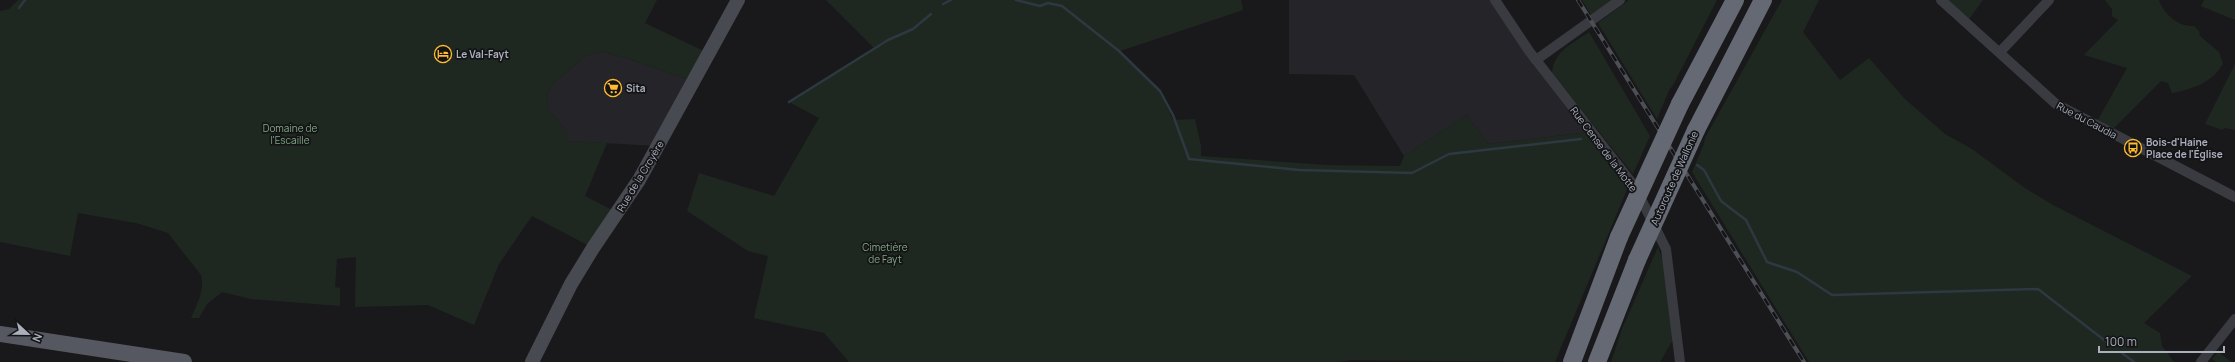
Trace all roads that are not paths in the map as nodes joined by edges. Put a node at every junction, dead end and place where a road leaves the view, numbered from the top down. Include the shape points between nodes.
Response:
1 (738, 0) edge
2 (1495, 0) edge
3 (1620, 0) edge
4 (1735, 0) edge
5 (1763, 0) edge
6 (1942, 0) edge
7 (2049, 0) edge
8 (2000, 52) junction
9 (1536, 60) junction
10 (2235, 196) edge
11 (2235, 319) edge
12 (0, 334) edge
13 (535, 358) edge
14 (184, 362) edge
15 (1572, 362) edge
16 (1597, 362) edge
17 (1680, 362) edge
18 (2201, 362) edge

1 - 13 street, Rue de la Croyère via 639,180 582,266
2 - 9 street, Rue Cense de la Motte
3 - 9 street
4 - 15 highway, bridge via 1680,104 1619,236
5 - 16 highway, Autoroute de Wallonie, bridge via 1696,130 1637,260
6 - 8 street, Rue du Caudia
7 - 8 street
8 - 10 street, Rue du Caudia via 2049,99 2063,108
9 - 17 street, Rue Cense de la Motte via 1635,187 1666,249
11 - 18 street
12 - 14 main road

